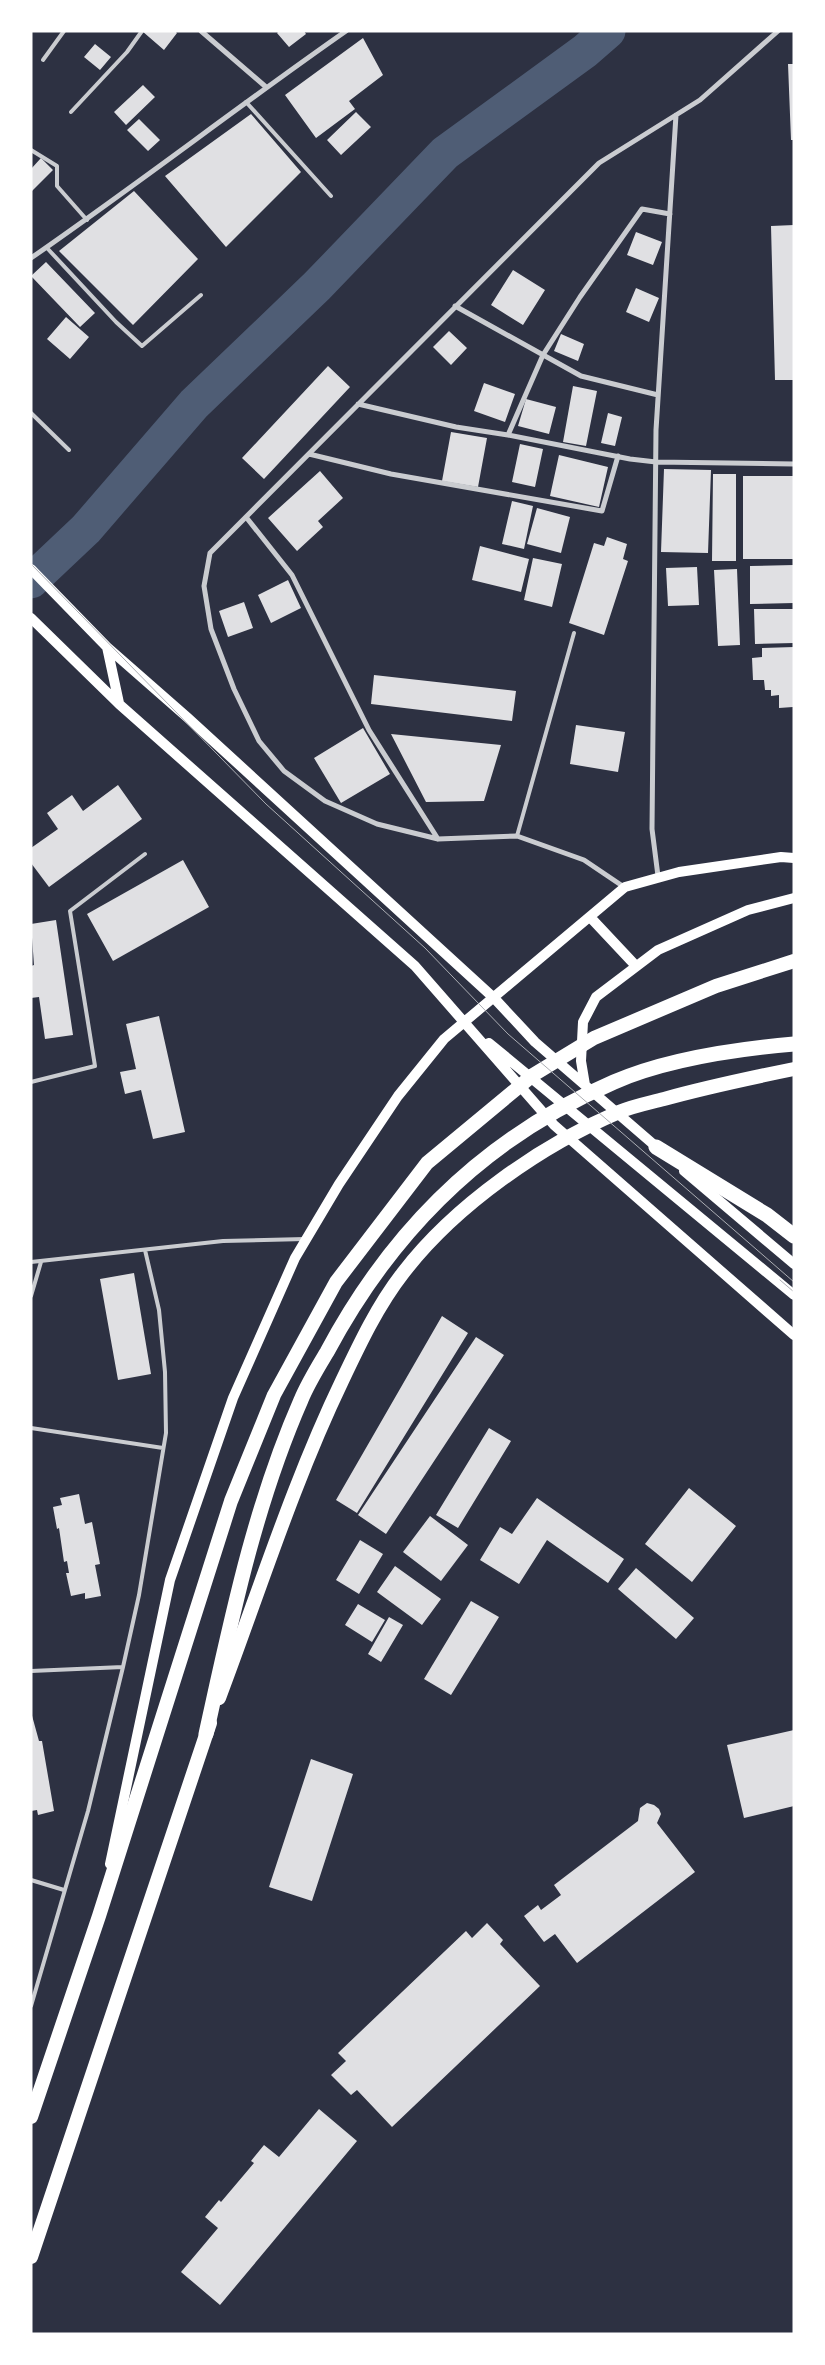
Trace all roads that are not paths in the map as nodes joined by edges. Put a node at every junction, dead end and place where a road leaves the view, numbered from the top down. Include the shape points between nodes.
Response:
1 (64, 31) edge
2 (142, 31) edge
3 (201, 31) edge
4 (346, 31) edge
5 (778, 31) edge
6 (43, 60) dead end
7 (266, 87) junction
8 (246, 102) junction
9 (71, 112) dead end
10 (676, 115) junction
11 (31, 150) edge
12 (331, 196) dead end
13 (670, 214) junction
14 (87, 220) junction
15 (47, 248) junction
16 (31, 258) edge
17 (202, 295) dead end
18 (456, 306) junction
19 (543, 355) junction
20 (658, 395) junction
21 (358, 404) junction
22 (31, 413) edge
23 (508, 435) junction
24 (69, 450) dead end
25 (309, 454) junction
26 (618, 456) junction
27 (656, 462) junction
28 (794, 464) edge
29 (246, 517) junction
30 (31, 568) edge
31 (31, 618) edge
32 (574, 632) dead end
33 (107, 647) junction
34 (119, 704) junction
35 (517, 836) junction
36 (438, 839) junction
37 (146, 854) dead end
38 (794, 858) edge
39 (658, 876) junction
40 (625, 887) junction
41 (794, 898) edge
42 (590, 917) junction
43 (794, 961) edge
44 (636, 966) junction
45 (495, 999) junction
46 (465, 1023) junction
47 (794, 1044) edge
48 (794, 1069) edge
49 (31, 1082) edge
50 (585, 1085) junction
51 (656, 1147) junction
52 (794, 1236) edge
53 (306, 1239) junction
54 (145, 1250) junction
55 (31, 1262) edge
56 (41, 1262) junction
57 (794, 1264) edge
58 (794, 1295) edge
59 (31, 1296) edge
60 (794, 1335) edge
61 (31, 1428) edge
62 (162, 1448) junction
63 (123, 1667) junction
64 (31, 1671) edge
65 (206, 1734) junction
66 (31, 1880) edge
67 (64, 1890) junction
68 (99, 1916) junction
69 (31, 2006) edge
70 (31, 2118) edge
71 (31, 2257) edge

1 - 6 lane
2 - 9 lane via 127,52
3 - 7 street
4 - 7 street
5 - 10 street via 700,100
7 - 8 street
8 - 12 lane
8 - 14 street
10 - 13 street
10 - 18 street via 599,163
11 - 14 lane via 57,166 57,186
13 - 19 street via 642,209
13 - 20 street
14 - 15 street
15 - 16 street
15 - 17 lane via 142,346
18 - 19 street
18 - 21 street
19 - 20 street via 581,376
19 - 23 street
20 - 27 street
21 - 23 street via 456,427
21 - 25 street
22 - 24 lane
23 - 26 street
25 - 26 street via 391,474 602,511
25 - 29 street
26 - 27 street
27 - 28 street
27 - 39 street via 652,829
29 - 36 street via 292,575 369,730
29 - 36 street via 210,553 204,586 211,629 234,689 259,740 284,771 325,801 376,824
30 - 33 main road
31 - 34 main road
32 - 35 lane
33 - 34 main road
33 - 45 main road
34 - 46 main road via 415,966
35 - 36 street
35 - 40 street via 584,860
37 - 49 lane via 70,911 95,1066
38 - 39 main road via 781,857
39 - 40 main road
40 - 42 main road
41 - 44 main road via 739,914 658,950
42 - 44 main road
42 - 45 main road
43 - 68 highway via 716,986 594,1038 534,1075 427,1163 336,1282 274,1395 231,1501
44 - 50 main road via 596,997 582,1022 581,1061
45 - 46 main road
45 - 50 main road via 535,1042
46 - 53 main road via 444,1039 398,1096
46 - 58 main road
46 - 60 main road via 554,1125
47 - 65 highway via 693,1058 616,1081 553,1113 478,1162 432,1205 388,1256 350,1309 301,1399 242,1569
48 - 65 highway via 722,1082 621,1111 535,1156 453,1218 404,1272 368,1327 319,1429 287,1507
50 - 51 main road
51 - 52 highway via 767,1215
51 - 57 main road
53 - 54 lane via 223,1241
53 - 68 main road via 233,1398 170,1580
54 - 56 lane
54 - 62 lane via 158,1310 165,1372 166,1433
55 - 56 lane
56 - 59 lane
61 - 62 lane
62 - 63 lane via 139,1595
63 - 64 lane
63 - 67 lane via 88,1811
65 - 71 highway
66 - 67 lane
67 - 69 lane
68 - 70 highway

